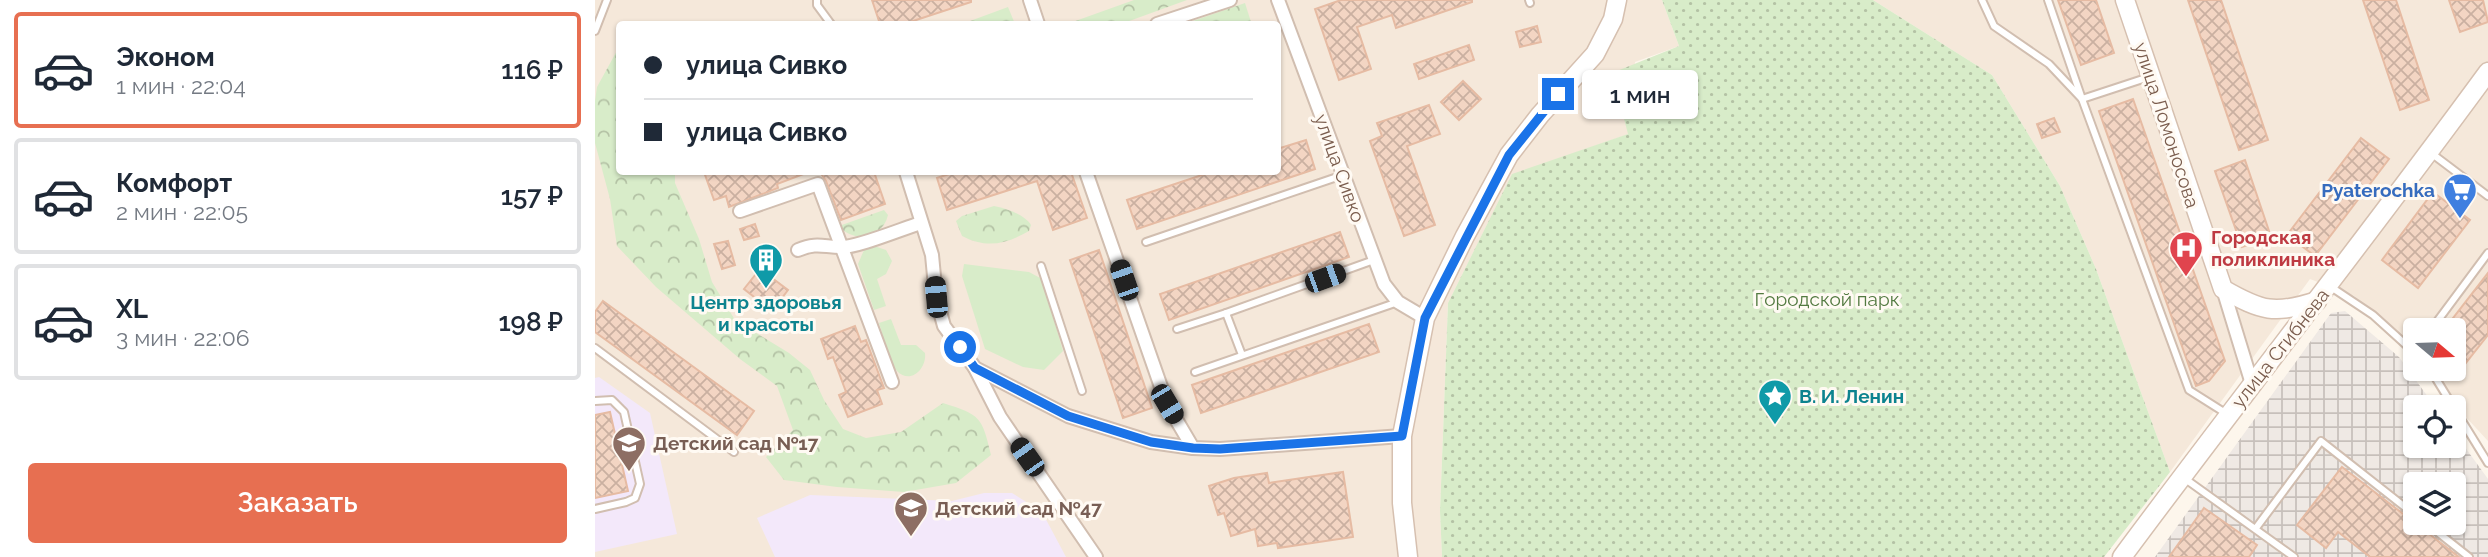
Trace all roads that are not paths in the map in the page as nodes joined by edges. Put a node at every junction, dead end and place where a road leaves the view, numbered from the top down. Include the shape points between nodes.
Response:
1 (607, 0) edge
2 (817, 0) edge
3 (1030, 0) edge
4 (1230, 0) edge
5 (1278, 0) edge
6 (1617, 0) edge
7 (1982, 0) edge
8 (2048, 0) edge
9 (2125, 0) edge
10 (829, 21) edge
11 (1037, 21) edge
12 (1166, 21) edge
13 (595, 31) edge
14 (2488, 72) edge
15 (2151, 76) junction
16 (2082, 99) junction
17 (2430, 153) junction
18 (906, 175) edge
19 (1087, 175) edge
20 (1343, 175) junction
21 (2488, 196) edge
22 (740, 211) dead end
23 (921, 223) junction
24 (1146, 242) dead end
25 (843, 248) junction
26 (798, 250) dead end
27 (2488, 253) edge
28 (1374, 260) junction
29 (1041, 265) dead end
30 (2329, 286) junction
31 (2223, 289) junction
32 (2317, 301) junction
33 (1398, 302) junction
34 (1226, 313) junction
35 (1425, 318) junction
36 (2440, 318) edge
37 (1177, 329) dead end
38 (2403, 341) edge
39 (595, 348) edge
40 (1242, 355) junction
41 (975, 368) junction
42 (1195, 372) dead end
43 (892, 382) dead end
44 (2438, 382) edge
45 (2252, 384) junction
46 (1082, 391) dead end
47 (595, 401) edge
48 (2228, 415) junction
49 (1402, 436) junction
50 (1193, 448) junction
51 (734, 452) dead end
52 (2488, 463) edge
53 (2182, 477) junction
54 (2403, 506) edge
55 (595, 509) edge
56 (2256, 528) junction
57 (2441, 535) edge
58 (1097, 557) edge
59 (1408, 557) edge
60 (2123, 557) edge
61 (2294, 557) edge
62 (2469, 557) edge

1 - 13 lane
2 - 10 lane
3 - 11 street
4 - 12 street
5 - 20 street, улица Сивко
6 - 35 street via 1595,54 1509,155
7 - 16 lane via 1994,26 2049,64
8 - 16 lane
9 - 15 street, улица Ломоносова
14 - 17 street, улица Сгибнева
15 - 16 lane
15 - 31 street, улица Ломоносова
16 - 48 lane via 2189,390
17 - 21 lane
17 - 30 street, улица Сгибнева
18 - 23 street
19 - 50 street via 1167,404
20 - 24 lane
20 - 28 street, улица Сивко
22 - 25 street via 818,184
23 - 25 street
23 - 41 street via 932,255 944,326
25 - 26 street via 823,244
25 - 43 street
27 - 36 lane
28 - 33 street, улица Сивко
28 - 34 lane
29 - 46 lane
30 - 32 street, улица Сгибнева
30 - 38 lane
31 - 32 street via 2252,305 2276,310
31 - 45 street, улица Ломоносова
32 - 45 street, улица Сгибнева
33 - 35 street, улица Сивко
33 - 40 lane
34 - 37 lane
34 - 40 lane
35 - 49 street
39 - 51 lane
40 - 42 lane
41 - 50 street via 1068,416 1151,442
41 - 58 street via 1000,417
44 - 52 lane
45 - 48 street, улица Сгибнева
47 - 55 lane via 612,400 624,412 640,484 635,498
48 - 53 street, улица Сгибнева
49 - 50 street
49 - 59 street
53 - 56 lane
53 - 60 street, улица Сгибнева
54 - 56 lane via 2321,441
56 - 61 lane
57 - 62 lane

